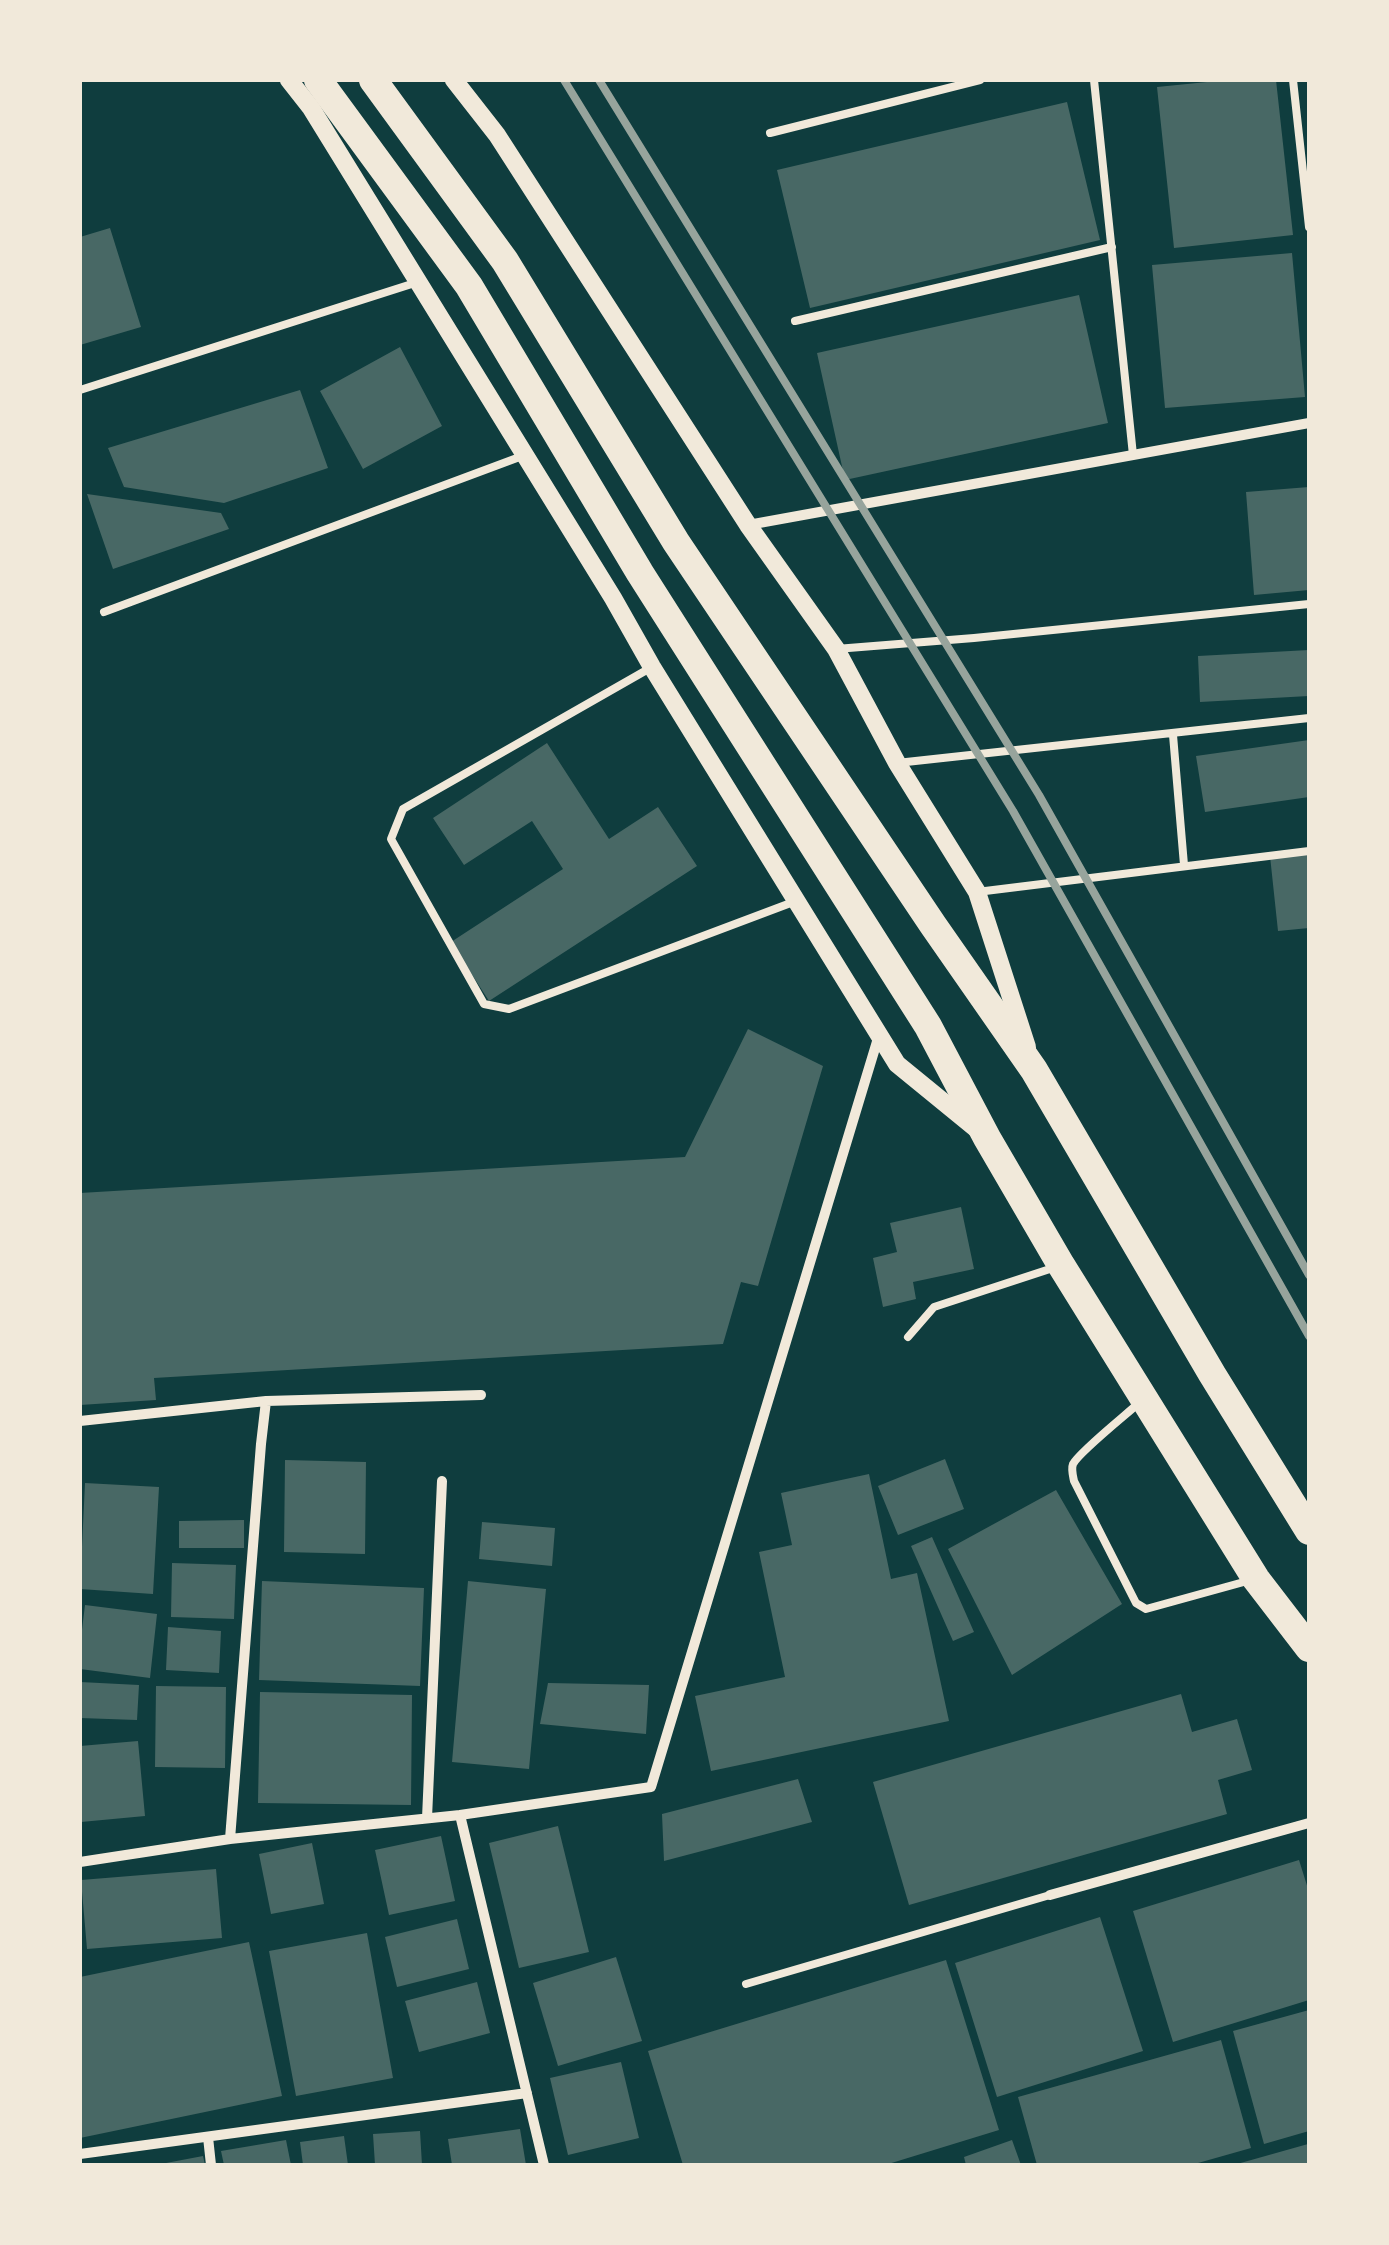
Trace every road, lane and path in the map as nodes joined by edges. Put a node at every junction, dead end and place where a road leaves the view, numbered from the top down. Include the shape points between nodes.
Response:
1 (289, 80) edge
2 (318, 80) edge
3 (373, 80) edge
4 (454, 80) edge
5 (980, 80) edge
6 (1094, 80) edge
7 (1293, 80) edge
8 (770, 133) dead end
9 (1309, 227) edge
10 (1112, 246) junction
11 (418, 282) junction
12 (795, 322) dead end
13 (80, 390) edge
14 (1309, 423) edge
15 (526, 455) junction
16 (1133, 455) junction
17 (748, 524) junction
18 (1309, 604) edge
19 (104, 612) dead end
20 (836, 649) junction
21 (652, 667) junction
22 (1309, 718) edge
23 (1173, 734) junction
24 (898, 763) junction
25 (1309, 851) edge
26 (1184, 865) junction
27 (977, 892) junction
28 (796, 901) junction
29 (879, 1035) junction
30 (1034, 1070) junction
31 (987, 1138) junction
32 (1061, 1265) junction
33 (908, 1337) dead end
34 (481, 1395) dead end
35 (1144, 1398) junction
36 (266, 1401) junction
37 (80, 1421) edge
38 (442, 1482) dead end
39 (1309, 1531) edge
40 (1256, 1579) junction
41 (1309, 1648) edge
42 (460, 1815) junction
43 (427, 1818) junction
44 (1309, 1823) edge
45 (230, 1839) junction
46 (80, 1862) edge
47 (1050, 1895) joint
48 (746, 1984) dead end
49 (527, 2093) junction
50 (208, 2137) junction
51 (80, 2154) edge
52 (211, 2165) edge
53 (544, 2165) edge

1 - 11 street
2 - 31 highway via 470,286 640,573 928,1026
3 - 30 highway via 506,261 676,542
4 - 17 street
5 - 8 lane
6 - 10 lane
7 - 9 lane
10 - 12 lane
10 - 16 lane
11 - 13 lane
11 - 15 street
14 - 16 street
15 - 19 lane
15 - 21 street
16 - 17 street
17 - 20 street
18 - 20 lane
20 - 24 street
21 - 28 street
21 - 28 lane via 403,809 390,839 484,1004 509,1009
22 - 23 lane
23 - 24 lane
23 - 26 lane
24 - 27 street
25 - 26 lane
26 - 27 lane
27 - 30 street
28 - 29 street
29 - 31 street via 896,1064
29 - 42 street via 650,1787
30 - 39 highway
31 - 32 highway
32 - 33 lane via 934,1306
32 - 35 highway
34 - 36 street
35 - 40 highway
35 - 40 lane via 1072,1472 1136,1603 1146,1608
36 - 37 street
36 - 45 street
38 - 43 street
40 - 41 highway
42 - 43 street
42 - 49 street
43 - 45 street
44 - 47 street
45 - 46 street
47 - 48 lane
49 - 50 street
49 - 53 street
50 - 51 street
50 - 52 street

